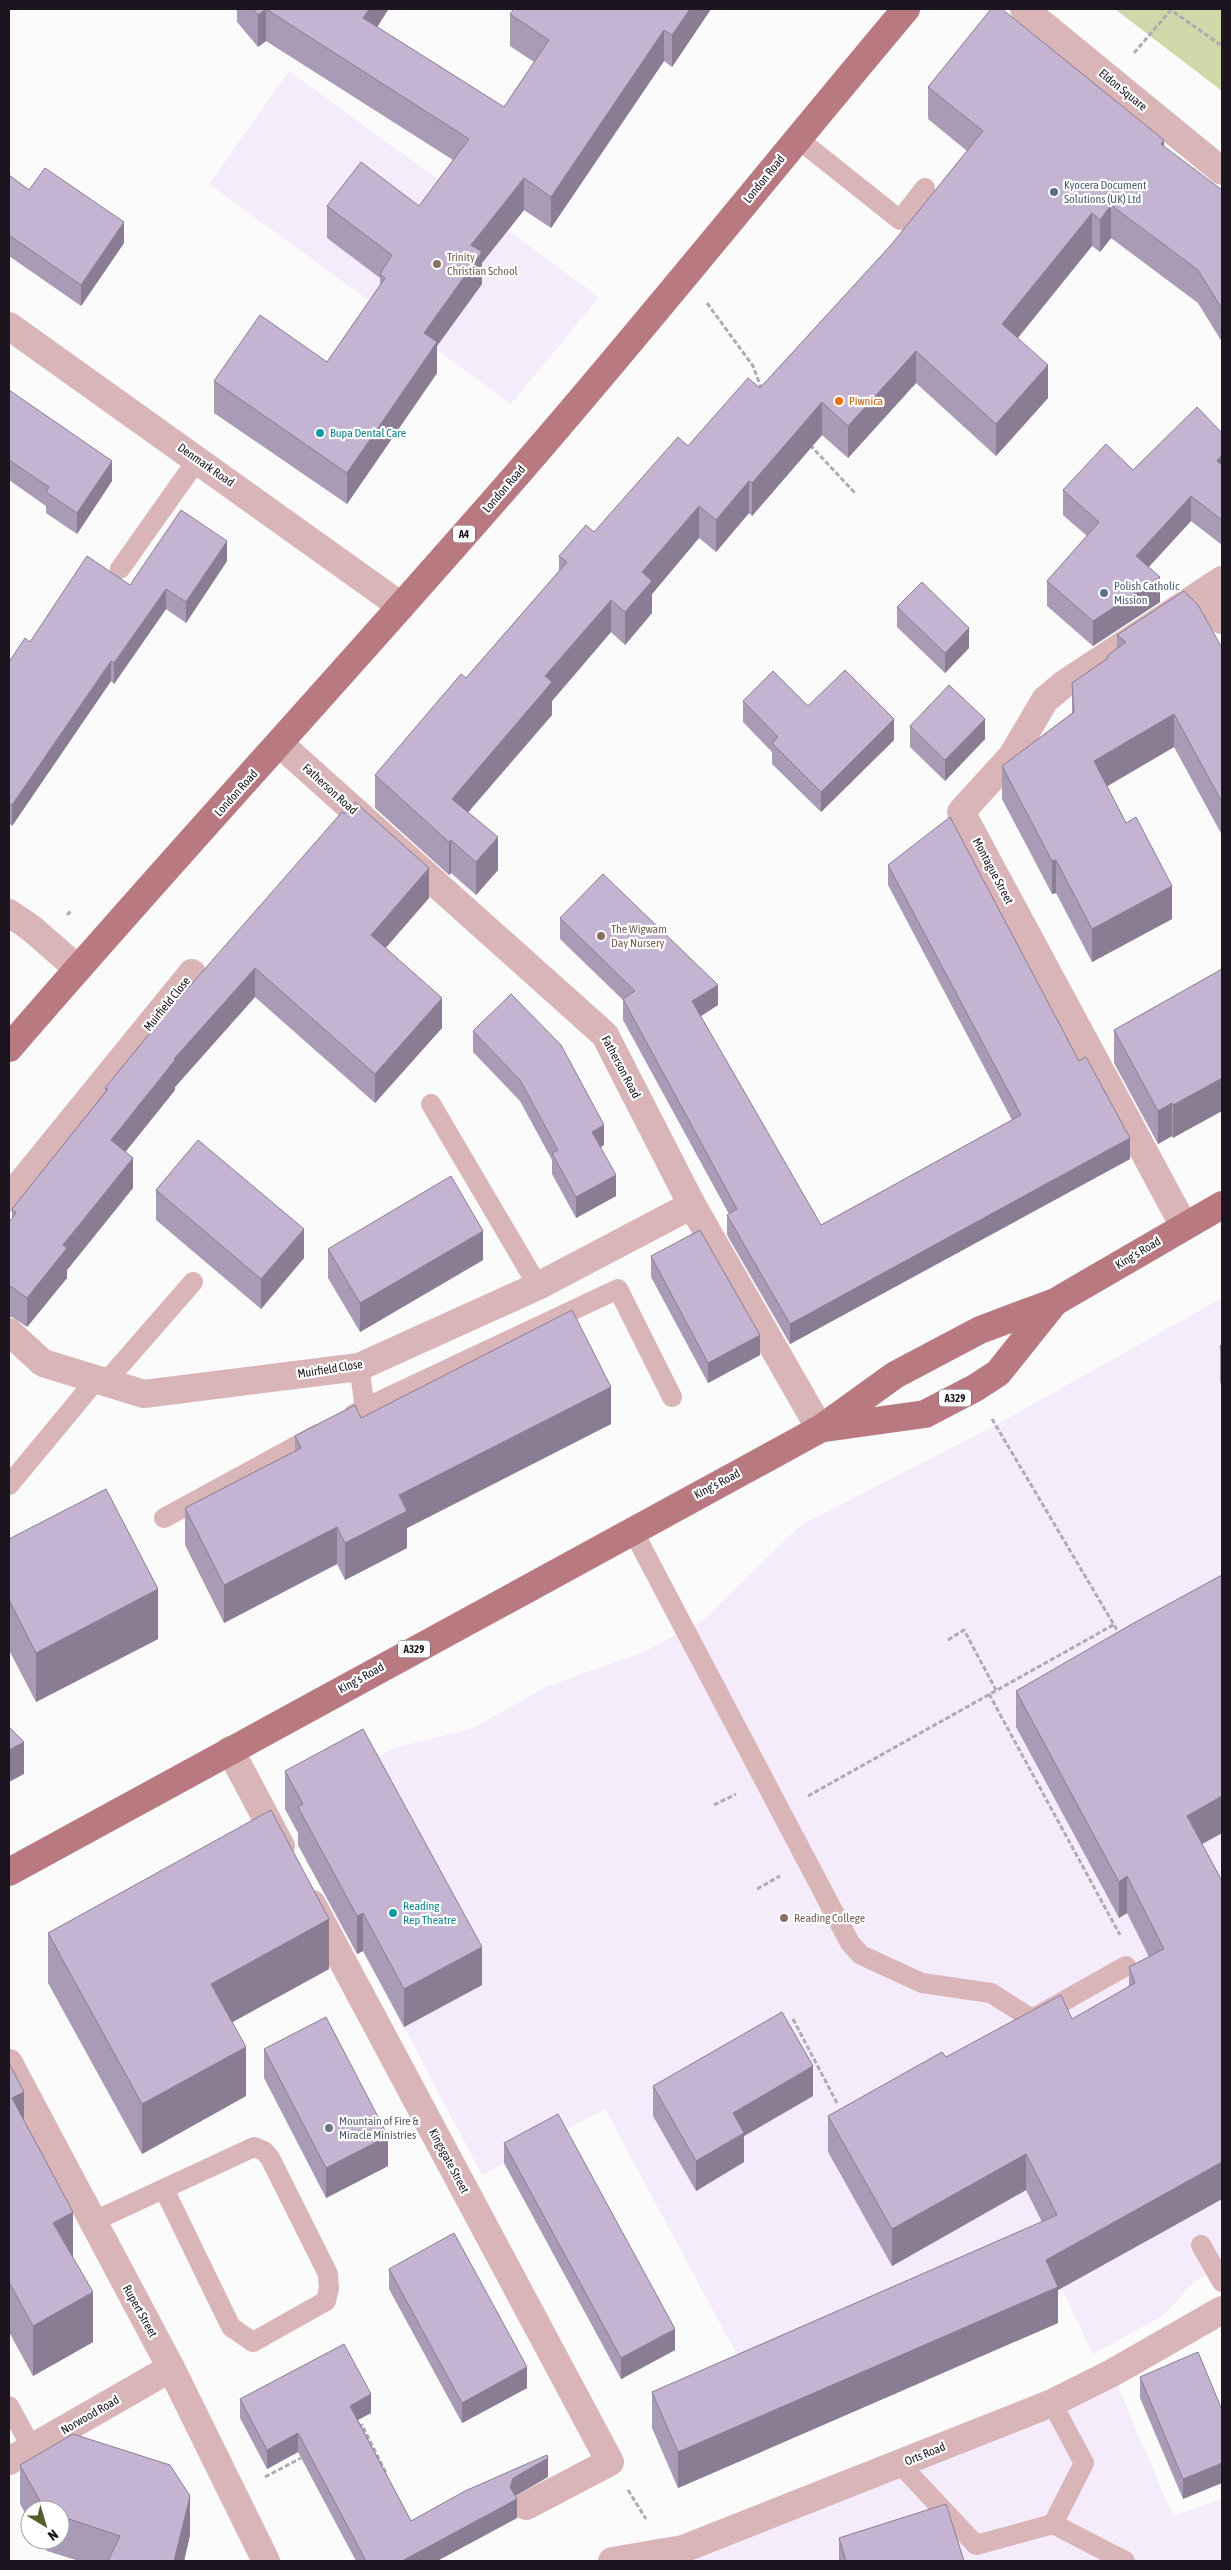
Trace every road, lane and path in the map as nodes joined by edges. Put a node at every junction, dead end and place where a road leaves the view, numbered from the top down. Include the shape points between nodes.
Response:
1 (906, 9) edge
2 (1024, 9) edge
3 (1170, 9) edge
4 (1222, 46) edge
5 (1110, 80) junction
6 (797, 138) junction
7 (1222, 171) edge
8 (925, 188) dead end
9 (687, 275) junction
10 (9, 326) edge
11 (766, 399) edge
12 (805, 440) edge
13 (198, 460) junction
14 (855, 493) dead end
15 (120, 569) dead end
16 (1214, 586) edge
17 (401, 606) junction
18 (1222, 620) edge
19 (280, 744) junction
20 (9, 913) edge
21 (78, 969) junction
22 (192, 973) dead end
23 (9, 1048) edge
24 (431, 1104) dead end
25 (9, 1198) edge
26 (692, 1205) junction
27 (1222, 1205) edge
28 (1184, 1226) junction
29 (193, 1282) dead end
30 (538, 1286) junction
31 (1055, 1302) junction
32 (9, 1332) edge
33 (359, 1367) junction
34 (101, 1382) junction
35 (975, 1388) junction
36 (672, 1397) dead end
37 (365, 1408) junction
38 (820, 1429) junction
39 (9, 1485) edge
40 (164, 1518) dead end
41 (632, 1529) junction
42 (1115, 1624) junction
43 (1122, 1638) edge
44 (948, 1640) dead end
45 (996, 1690) junction
46 (989, 1694) junction
47 (230, 1750) junction
48 (805, 1798) dead end
49 (9, 1872) edge
50 (1126, 1966) joint
51 (793, 2019) dead end
52 (9, 2062) edge
53 (837, 2103) dead end
54 (164, 2189) junction
55 (92, 2222) junction
56 (1201, 2245) dead end
57 (1222, 2282) edge
58 (1222, 2310) edge
59 (171, 2368) junction
60 (1052, 2403) junction
61 (9, 2406) edge
62 (353, 2430) edge
63 (20, 2455) edge
64 (301, 2458) edge
65 (610, 2462) junction
66 (900, 2464) junction
67 (387, 2476) edge
68 (233, 2494) junction
69 (526, 2506) dead end
70 (1053, 2524) junction
71 (658, 2552) junction
72 (266, 2561) edge
73 (612, 2561) edge
74 (1125, 2561) edge

1 - 6 main road, London Road / A4
2 - 5 street, Eldon Square
3 - 4 path
3 - 5 path
5 - 7 street, Eldon Square
6 - 8 lane via 900,220
6 - 9 main road, London Road / A4
9 - 11 path via 753,366
9 - 17 main road, London Road / A4 via 540,449
10 - 13 street, Denmark Road
12 - 14 path
13 - 15 lane
13 - 17 street, Denmark Road
16 - 18 street
16 - 28 street, Montague Street via 1064,684 1045,700 1012,756 961,812
17 - 19 main road, London Road / A4
19 - 21 main road, London Road / A4
19 - 26 street, Fatherson Road via 605,1035
20 - 21 street
21 - 23 main road, London Road / A4
22 - 25 street, Muirfield Close
24 - 30 lane
26 - 30 street, Muirfield Close
26 - 38 street, Fatherson Road
27 - 28 main road, King's Road / A329
28 - 31 main road, King's Road / A329
29 - 34 lane
30 - 33 street, Muirfield Close
31 - 35 main road, King's Road / A329 via 998,1373
31 - 38 main road, King's Road / A329 via 980,1330 911,1366
32 - 34 street, Muirfield Close via 43,1363
33 - 34 street, Muirfield Close via 144,1394
33 - 37 lane
34 - 39 lane
35 - 38 main road, King's Road / A329 via 925,1414
35 - 42 path
36 - 37 lane via 618,1289
37 - 40 lane
38 - 41 main road, King's Road / A329
41 - 47 main road, King's Road / A329
41 - 50 lane via 850,1943 861,1955 922,1982 991,1993 1032,2019
42 - 43 path
42 - 45 path
44 - 45 path via 964,1630
45 - 46 path
46 - 48 path
46 - 50 path via 1134,1961
47 - 49 main road, King's Road / A329
47 - 65 street, Kingsgate Street
51 - 53 path
52 - 55 street, Rupert Street
54 - 54 lane via 254,2147 264,2151 328,2274 326,2301 253,2342 243,2337 231,2327
54 - 55 lane
55 - 59 street, Rupert Street
56 - 57 lane
58 - 60 street, Orts Road
59 - 63 street, Norwood Road
59 - 68 street, Rupert Street
60 - 66 street, Orts Road
60 - 70 lane via 1084,2463
61 - 63 lane
62 - 67 path via 362,2425
64 - 68 path
65 - 69 street
65 - 71 path via 646,2519
66 - 70 lane via 976,2545
66 - 71 street, Orts Road via 683,2549
68 - 72 street, Rupert Street
70 - 74 lane
71 - 73 street, Orts Road

